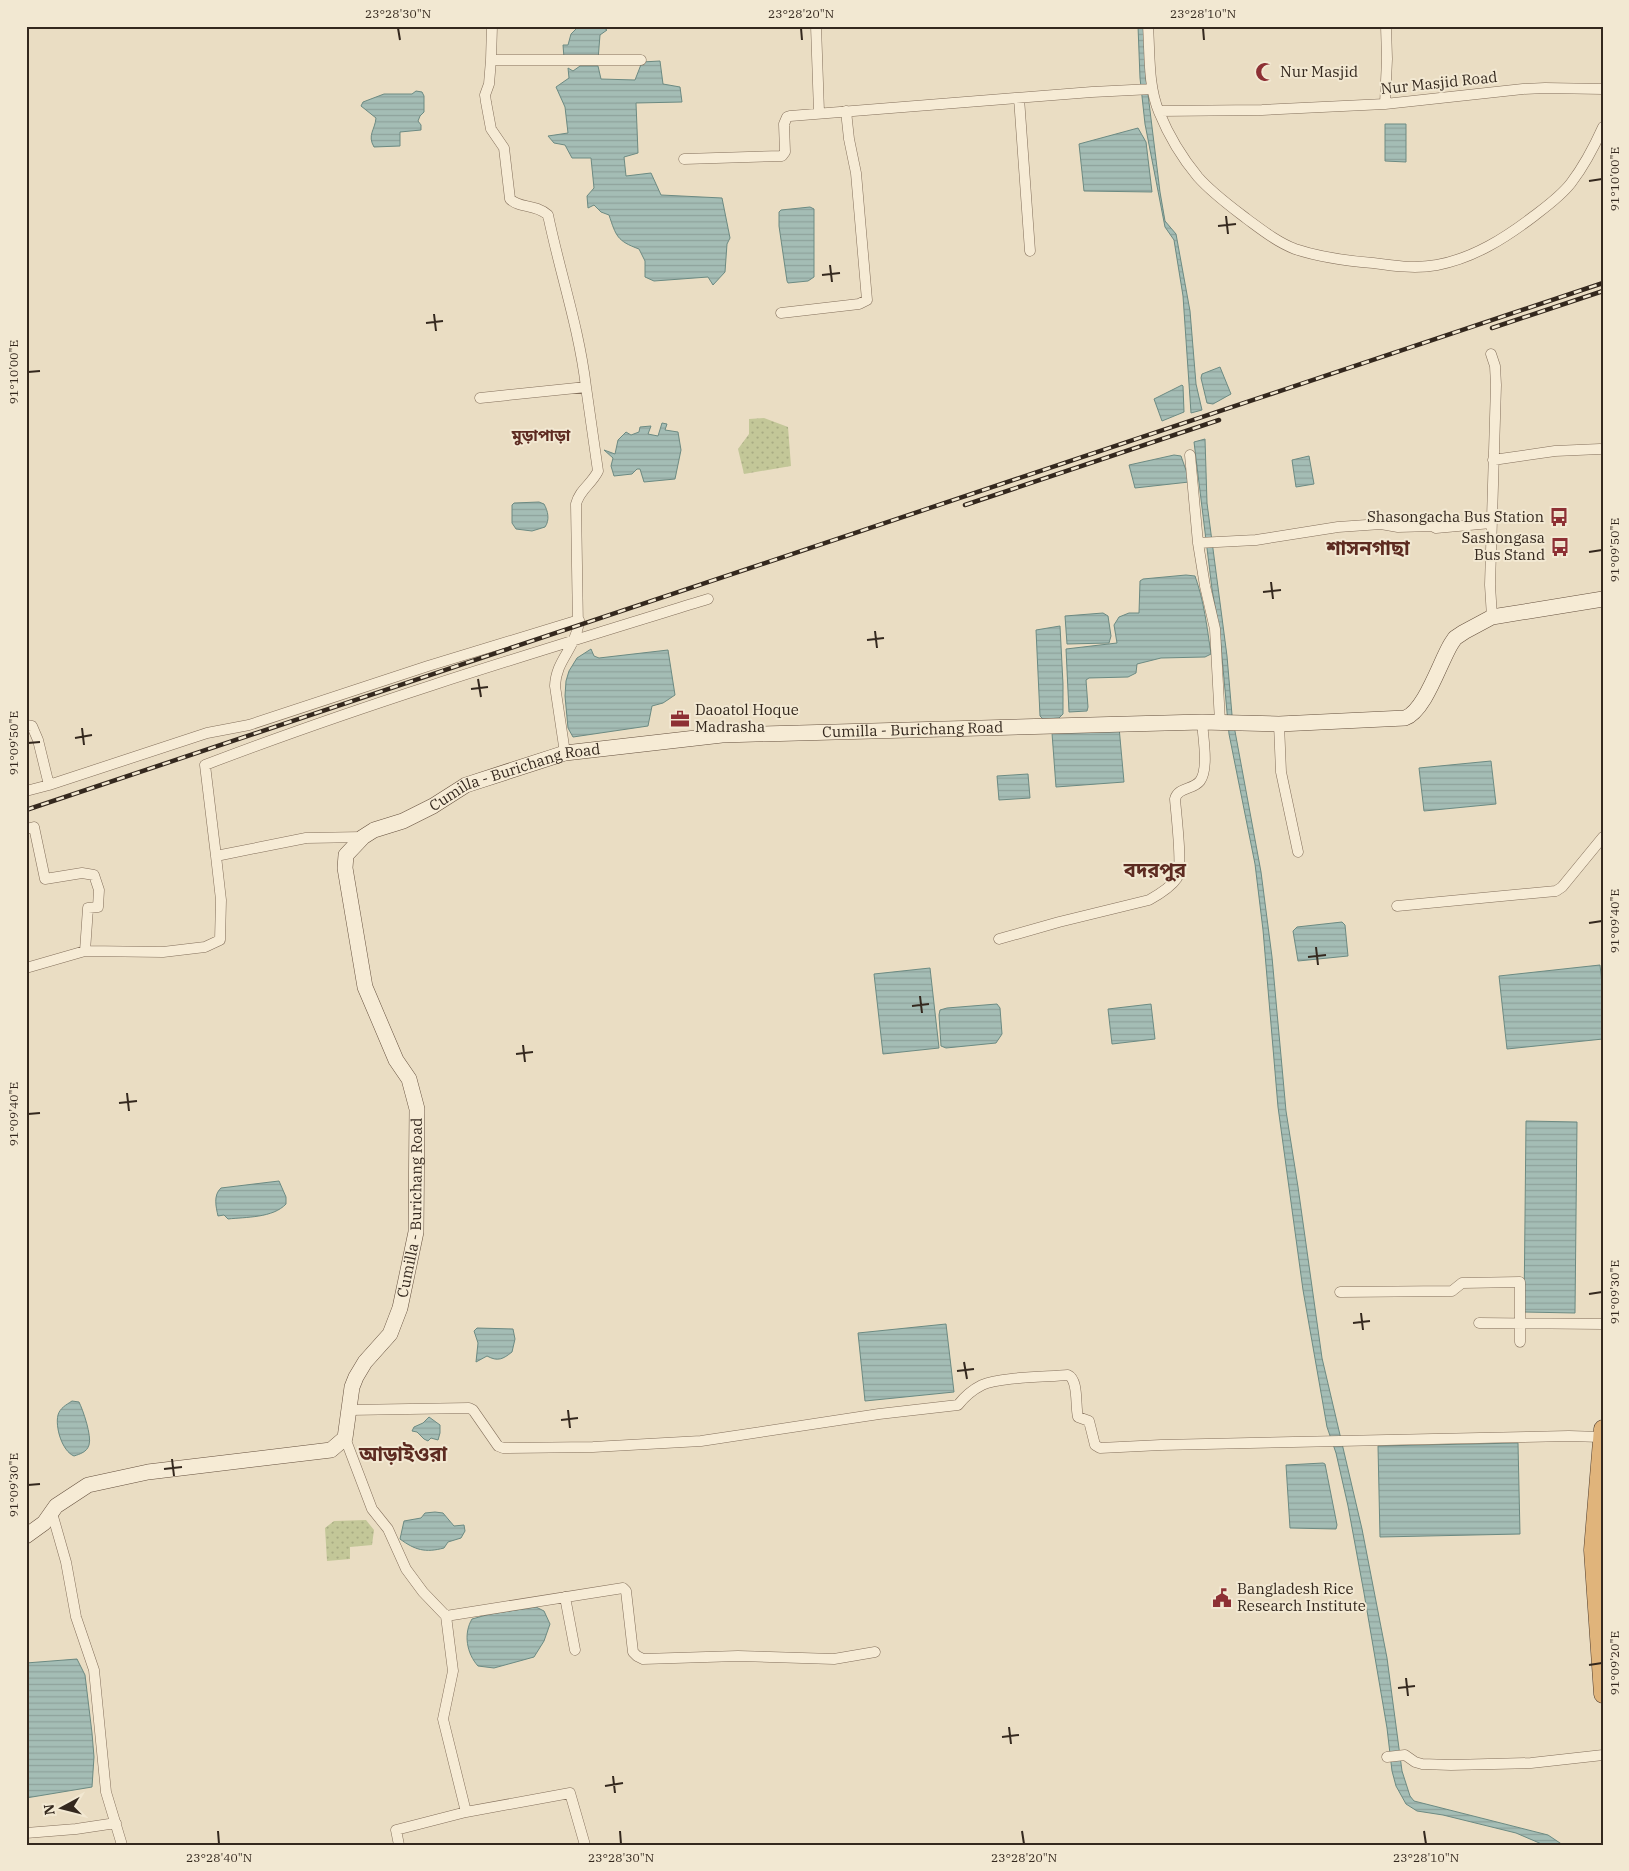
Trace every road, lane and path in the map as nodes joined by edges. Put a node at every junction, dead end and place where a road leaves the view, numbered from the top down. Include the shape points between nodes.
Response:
1 (492, 26) edge
2 (816, 26) edge
3 (1148, 26) edge
4 (1386, 26) edge
5 (491, 60) junction
6 (641, 60) dead end
7 (1152, 89) junction
8 (1603, 89) edge
9 (1019, 98) junction
10 (1385, 104) junction
11 (846, 111) junction
12 (1158, 111) junction
13 (819, 112) junction
14 (1603, 127) edge
15 (684, 159) dead end
16 (1030, 251) dead end
17 (781, 313) dead end
18 (1492, 354) dead end
19 (586, 387) junction
20 (480, 398) dead end
21 (1600, 449) dead end
22 (1190, 455) dead end
23 (1493, 460) junction
24 (1491, 523) junction
25 (1201, 543) junction
26 (708, 599) dead end
27 (1603, 599) edge
28 (1492, 616) junction
29 (579, 620) junction
30 (575, 640) junction
31 (1202, 722) junction
32 (1220, 722) junction
33 (1279, 724) junction
34 (26, 725) edge
35 (565, 753) junction
36 (49, 784) junction
37 (26, 791) edge
38 (26, 829) edge
39 (363, 837) junction
40 (1603, 837) edge
41 (1298, 852) dead end
42 (216, 856) junction
43 (1397, 906) dead end
44 (999, 939) dead end
45 (85, 951) junction
46 (26, 968) edge
47 (1340, 1292) dead end
48 (1479, 1323) dead end
49 (1521, 1323) junction
50 (1603, 1324) edge
51 (1520, 1342) dead end
52 (350, 1410) junction
53 (1602, 1433) edge
54 (345, 1438) junction
55 (52, 1513) junction
56 (26, 1536) edge
57 (564, 1597) junction
58 (446, 1616) junction
59 (575, 1650) dead end
60 (875, 1652) dead end
61 (1603, 1694) edge
62 (1603, 1755) edge
63 (1387, 1757) dead end
64 (466, 1812) junction
65 (116, 1823) junction
66 (26, 1833) edge
67 (122, 1845) edge
68 (399, 1845) edge
69 (585, 1845) edge

1 - 5 street
2 - 13 street
3 - 7 street
4 - 10 street
5 - 6 street
5 - 19 street via 485,96 491,128 504,148 510,199 515,204 540,208 548,215 574,318
7 - 9 street
7 - 12 street
8 - 10 street, Nur Masjid Road via 1523,89
9 - 11 street
9 - 16 street
10 - 12 street, Nur Masjid Road
11 - 13 street
11 - 17 street via 856,173 867,300 859,304
12 - 14 street via 1198,177 1279,242 1332,257 1410,267 1452,262 1508,236 1570,184 1594,149
13 - 15 street via 787,117 782,156
18 - 23 street via 1496,386
19 - 20 street
19 - 29 street via 598,471 578,496 576,504
21 - 23 street via 1555,451
22 - 25 street
23 - 24 street
24 - 25 street via 1436,528 1381,524 1256,540
24 - 28 street
25 - 32 street via 1205,586 1215,629
26 - 30 street
27 - 28 main road, Cumilla - Burichang Road
28 - 33 main road, Cumilla - Burichang Road via 1453,641 1424,698 1409,716
29 - 30 street
29 - 36 street via 249,724 207,732
30 - 35 street via 555,675
30 - 42 street via 281,736 204,766
31 - 32 main road, Cumilla - Burichang Road
31 - 35 main road, Cumilla - Burichang Road via 722,735
31 - 44 street via 1203,775 1196,785 1176,794 1175,799 1177,877 1149,900
32 - 33 main road, Cumilla - Burichang Road
33 - 41 street via 1281,772
34 - 36 street via 32,726 38,740
35 - 39 main road, Cumilla - Burichang Road via 466,786 404,821 374,830
36 - 37 street
38 - 45 street via 34,827 45,879 82,872 94,875 99,890 98,907 88,908
39 - 42 street via 306,838
39 - 52 main road, Cumilla - Burichang Road via 346,855 345,868 365,987 396,1060 409,1079 417,1109 416,1232 400,1308 390,1334 356,1377
40 - 43 street via 1556,891
42 - 45 street via 221,900 220,940 205,948 163,952
45 - 46 street
47 - 49 street via 1452,1291 1462,1284 1520,1282
48 - 49 street
49 - 50 street
49 - 51 street
52 - 53 street via 470,1408 498,1446 503,1448 593,1447 701,1441 958,1405 973,1390 992,1382 1068,1375 1074,1383 1078,1417 1089,1421 1094,1446 1100,1448
52 - 54 main road, Cumilla - Burichang Road
53 - 61 highway via 1593,1550
54 - 55 main road via 331,1450 148,1472 88,1485 56,1506
54 - 58 street via 372,1509 388,1529 406,1569
55 - 56 main road
55 - 65 street via 66,1562 76,1617 94,1670 106,1792
57 - 58 street
57 - 59 street
57 - 60 street via 623,1588 626,1591 633,1652 643,1659 738,1656 834,1659
58 - 64 street via 453,1671 443,1719
62 - 63 street via 1531,1763 1451,1765 1422,1764 1405,1755
64 - 68 street via 396,1830
64 - 69 street via 570,1793
65 - 66 street
65 - 67 street

